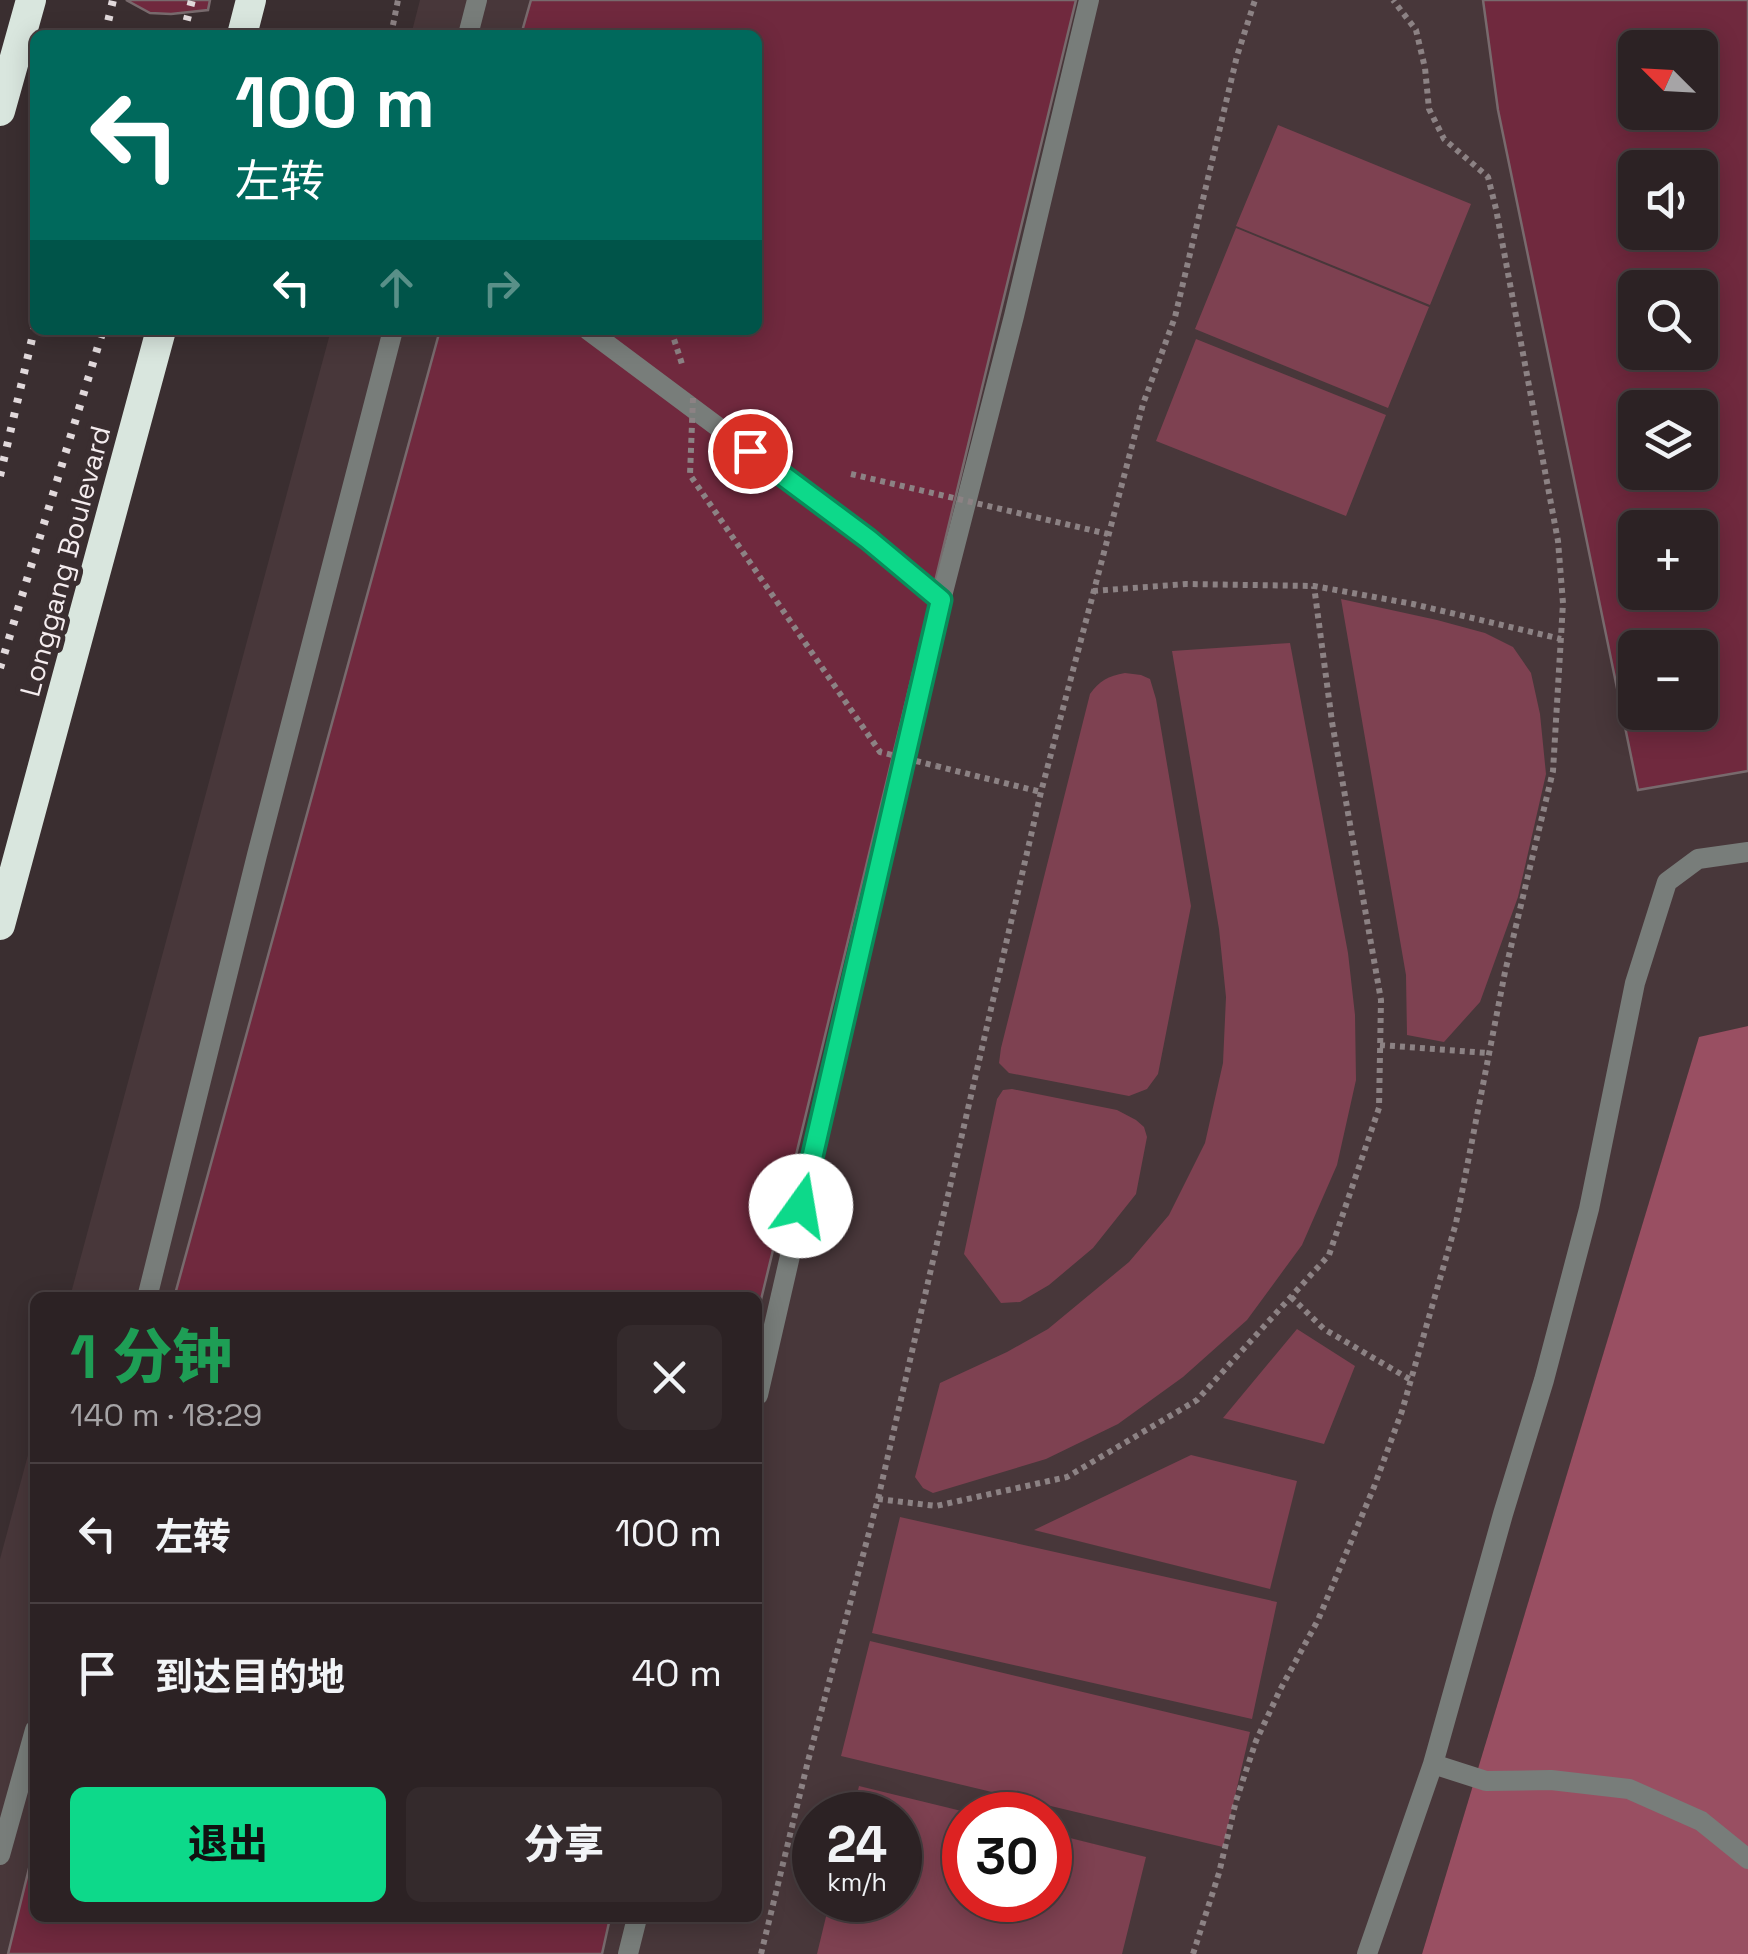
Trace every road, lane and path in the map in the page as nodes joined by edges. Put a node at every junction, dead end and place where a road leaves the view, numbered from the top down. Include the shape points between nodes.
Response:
1 (31, 0) edge
2 (251, 0) edge
3 (398, 0) edge
4 (477, 0) edge
5 (1089, 0) edge
6 (1255, 0) edge
7 (1393, 0) edge
8 (243, 30) edge
9 (392, 30) edge
10 (469, 30) edge
11 (0, 111) edge
12 (161, 335) edge
13 (392, 335) edge
14 (595, 335) edge
15 (693, 398) dead end
16 (851, 474) dead end
17 (1108, 534) junction
18 (1314, 586) junction
19 (1093, 591) junction
20 (941, 600) junction
21 (1561, 639) junction
22 (1042, 792) junction
23 (1748, 852) edge
24 (0, 924) edge
25 (1380, 1045) junction
26 (1488, 1054) junction
27 (148, 1292) edge
28 (1291, 1297) junction
29 (762, 1378) edge
30 (1411, 1380) junction
31 (878, 1499) junction
32 (30, 1748) edge
33 (1433, 1764) junction
34 (0, 1854) edge
35 (1748, 1859) edge
36 (636, 1922) edge
37 (628, 1954) edge
38 (761, 1954) edge
39 (1193, 1954) edge
40 (1367, 1954) edge

1 - 11 highway
2 - 8 highway
3 - 9 path
4 - 10 street
5 - 20 street
6 - 17 path via 1175,318 1143,404
7 - 21 path via 1416,30 1429,109 1444,139 1488,176 1558,541
12 - 24 highway, Longgang Boulevard
13 - 27 street
14 - 20 street
15 - 22 path, bridge via 690,475 880,752
16 - 17 path, bridge
17 - 19 path
18 - 19 path
18 - 21 path
18 - 25 path via 1381,1000
19 - 22 path
20 - 29 street
21 - 26 path via 1553,771
22 - 31 path
23 - 33 street via 1698,859 1667,882 1634,983 1589,1209 1544,1380
25 - 26 path
25 - 28 path via 1379,1108 1329,1255
26 - 30 path via 1456,1222
28 - 30 path via 1324,1329
28 - 31 path via 1197,1400 1067,1477 936,1506
30 - 39 path via 1348,1552 1256,1742
31 - 38 path
32 - 34 street
33 - 35 street via 1486,1781 1629,1789 1701,1821
33 - 40 street
36 - 37 street

